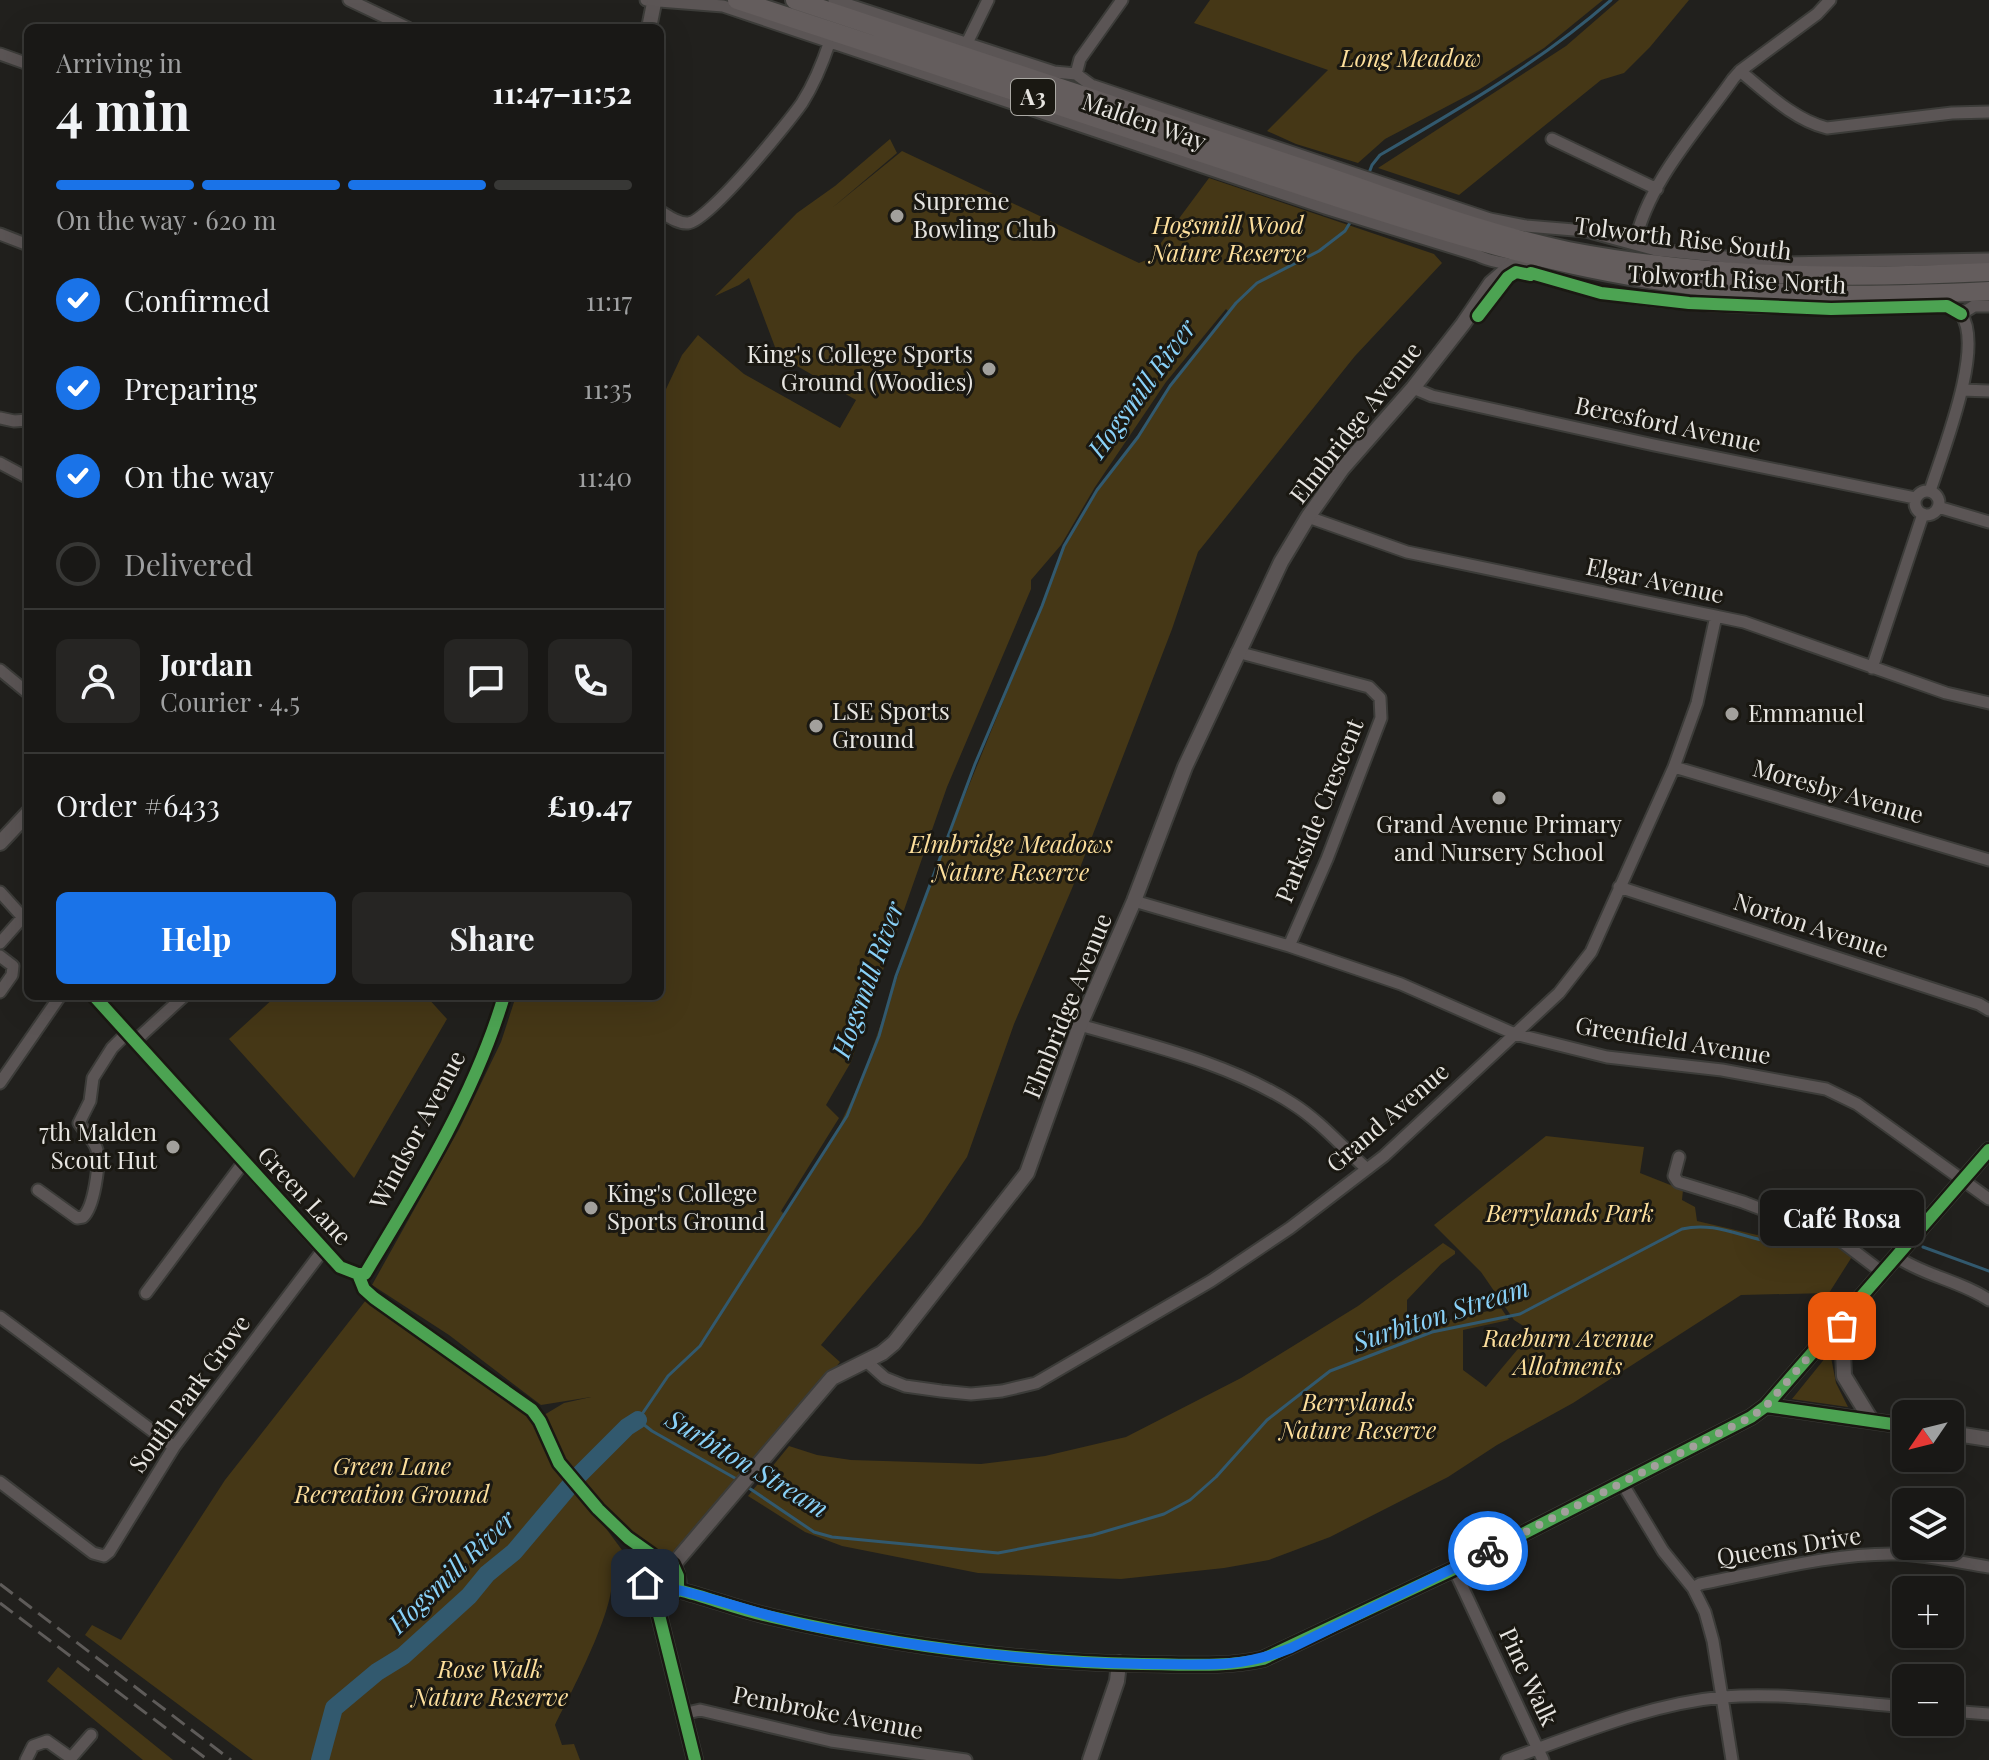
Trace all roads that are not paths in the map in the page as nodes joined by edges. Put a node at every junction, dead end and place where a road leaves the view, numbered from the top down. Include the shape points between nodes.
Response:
1 (349, 0) edge
2 (737, 0) edge
3 (795, 0) edge
4 (834, 0) edge
5 (988, 0) edge
6 (1122, 0) edge
7 (1830, 0) edge
8 (652, 1) edge
9 (400, 24) edge
10 (649, 24) edge
11 (830, 41) junction
12 (967, 43) junction
13 (0, 54) edge
14 (24, 63) edge
15 (1740, 71) junction
16 (1076, 74) junction
17 (1989, 112) edge
18 (1552, 139) dead end
19 (1332, 188) junction
20 (1657, 189) junction
21 (1377, 202) junction
22 (664, 213) edge
23 (0, 234) edge
24 (24, 243) edge
25 (1635, 243) junction
26 (1536, 258) junction
27 (1989, 259) edge
28 (1487, 261) junction
29 (1512, 265) junction
30 (1989, 272) edge
31 (1491, 283) junction
32 (1989, 291) edge
33 (1989, 306) edge
34 (1961, 314) junction
35 (1413, 388) junction
36 (1962, 390) junction
37 (1989, 391) edge
38 (0, 418) edge
39 (24, 420) edge
40 (0, 463) edge
41 (24, 476) edge
42 (1930, 491) junction
43 (1915, 498) junction
44 (1938, 507) junction
45 (1923, 514) junction
46 (1308, 517) junction
47 (1989, 522) edge
48 (1716, 616) junction
49 (1237, 652) junction
50 (1872, 668) junction
51 (0, 670) edge
52 (24, 690) edge
53 (1989, 703) edge
54 (1674, 767) junction
55 (24, 817) edge
56 (1, 840) edge
57 (1989, 860) edge
58 (1619, 887) junction
59 (0, 892) edge
60 (1134, 901) junction
61 (24, 919) edge
62 (24, 921) edge
63 (0, 943) edge
64 (1289, 946) junction
65 (0, 956) edge
66 (0, 992) edge
67 (57, 1000) edge
68 (98, 1000) edge
69 (179, 1000) edge
70 (503, 1000) edge
71 (1989, 1010) edge
72 (1080, 1025) junction
73 (1515, 1034) junction
74 (131, 1037) junction
75 (0, 1083) edge
76 (1989, 1150) edge
77 (1679, 1157) dead end
78 (243, 1163) junction
79 (1367, 1169) junction
80 (1962, 1180) junction
81 (38, 1190) dead end
82 (1989, 1199) edge
83 (323, 1250) junction
84 (1897, 1257) junction
85 (1883, 1273) junction
86 (358, 1274) junction
87 (146, 1293) dead end
88 (374, 1298) dead end
89 (1989, 1300) edge
90 (0, 1317) edge
91 (1838, 1323) junction
92 (866, 1361) junction
93 (1766, 1406) junction
94 (1871, 1420) junction
95 (1892, 1424) edge
96 (1964, 1435) edge
97 (1989, 1439) edge
98 (174, 1447) junction
99 (0, 1482) edge
100 (1622, 1483) junction
101 (673, 1565) junction
102 (1989, 1567) edge
103 (1454, 1569) junction
104 (1693, 1588) junction
105 (678, 1590) junction
106 (659, 1602) junction
107 (1119, 1663) junction
108 (1721, 1697) junction
109 (1892, 1706) edge
110 (1964, 1712) edge
111 (683, 1714) junction
112 (1989, 1714) edge
113 (91, 1735) dead end
114 (1540, 1754) edge
115 (26, 1760) edge
116 (695, 1760) edge
117 (966, 1760) edge
118 (1090, 1760) edge
119 (1507, 1760) edge
120 (1732, 1760) edge

1 - 9 street
2 - 19 highway, Malden Way / A3
3 - 19 highway, Malden Way / A3
4 - 12 street, Malden Way
5 - 12 street
6 - 16 street via 1080,59
7 - 15 street
8 - 10 street
8 - 11 street, Malden Way via 723,6
11 - 19 street, Malden Way
11 - 22 street via 802,103 720,199 690,223
12 - 16 street, Malden Way via 1054,72
13 - 14 street
15 - 17 street via 1774,99 1827,128
15 - 20 street
16 - 19 street, Malden Way via 1091,85 1262,141
18 - 20 street
19 - 21 highway, Malden Way / A3
19 - 21 street, Malden Way
20 - 25 street
21 - 25 street, Tolworth Rise South via 1586,231
21 - 26 highway, Tolworth Rise North / A3
21 - 28 street, Malden Way
21 - 30 highway, Tolworth Rise South / A3 via 1569,251 1693,268 1831,278
23 - 24 street
25 - 27 street, Tolworth Rise South via 1656,250 1784,263
26 - 29 street, Elmbridge Avenue
26 - 32 highway, Tolworth Rise North / A3 via 1690,285 1766,292
28 - 29 street, Malden Way
28 - 31 street
29 - 31 street, Elmbridge Avenue
29 - 34 street, Tolworth Rise North via 1629,297 1831,309 1947,306
31 - 35 street, Elmbridge Avenue
33 - 34 street, Tolworth Rise North via 1974,306
34 - 36 street via 1969,351
35 - 43 street, Beresford Avenue via 1624,439
35 - 46 street, Elmbridge Avenue
36 - 37 street
36 - 42 street
38 - 39 street
40 - 41 street
42 - 43 street
42 - 44 street
43 - 45 street
44 - 45 street
44 - 47 street
45 - 50 street
46 - 48 street, Elgar Avenue via 1407,552
46 - 49 street, Elmbridge Avenue
48 - 50 street, Elgar Avenue
48 - 54 street, Grand Avenue via 1697,703
49 - 60 street, Elmbridge Avenue via 1185,767
49 - 64 street, Parkside Crescent via 1369,687 1380,698 1381,718
50 - 53 street, Elgar Avenue
51 - 52 street
54 - 57 street, Moresby Avenue
54 - 58 street, Grand Avenue
55 - 56 street
58 - 71 street, Norton Avenue
58 - 73 street, Grand Avenue via 1578,972
59 - 61 street
60 - 64 street, Greenfield Avenue
60 - 72 street, Elmbridge Avenue
62 - 63 street
64 - 73 street, Greenfield Avenue via 1401,984
65 - 66 street via 13,966
67 - 75 street
68 - 74 street, Green Lane
69 - 74 street
70 - 86 street, Windsor Avenue via 456,1114 365,1274
72 - 79 street via 1259,1084 1296,1105
72 - 92 street, Elmbridge Avenue via 1027,1173 894,1343
73 - 79 street, Grand Avenue
73 - 80 street, Greenfield Avenue via 1607,1057 1826,1089 1857,1104
74 - 78 street, Green Lane
74 - 81 street via 112,1048 93,1078 79,1123 97,1149 95,1199 89,1212 77,1218
76 - 80 street
77 - 85 street via 1674,1176 1678,1182 1837,1238
78 - 83 street, Green Lane
78 - 87 street
79 - 92 street, Grand Avenue via 1211,1281 1036,1383 971,1394 941,1391 885,1378
80 - 82 street, Greenfield Avenue
80 - 84 street
83 - 86 street, Green Lane via 340,1267
83 - 98 street, South Park Grove
84 - 85 street
84 - 89 street
85 - 91 street
86 - 88 street, Green Lane
90 - 98 street
91 - 93 street
91 - 94 street via 1844,1376
92 - 101 street, Elmbridge Avenue via 832,1378
93 - 94 street
93 - 100 street
94 - 95 street
96 - 97 street
98 - 99 street, South Park Grove via 104,1556
100 - 103 street
100 - 104 street via 1663,1551
101 - 105 street
101 - 106 street via 658,1559 645,1569 645,1583
102 - 104 street, Queens Drive via 1917,1556 1867,1556
103 - 107 street via 1263,1659 1241,1664
103 - 114 street, Pine Walk
104 - 108 street via 1713,1641
105 - 106 street
105 - 107 street via 768,1616 928,1647
106 - 111 street
107 - 118 street
108 - 109 street
108 - 114 street via 1624,1718
108 - 120 street
110 - 112 street
111 - 116 street
111 - 117 street, Pembroke Avenue via 700,1710 831,1741
113 - 115 street via 71,1758 47,1741 33,1746
114 - 119 street

